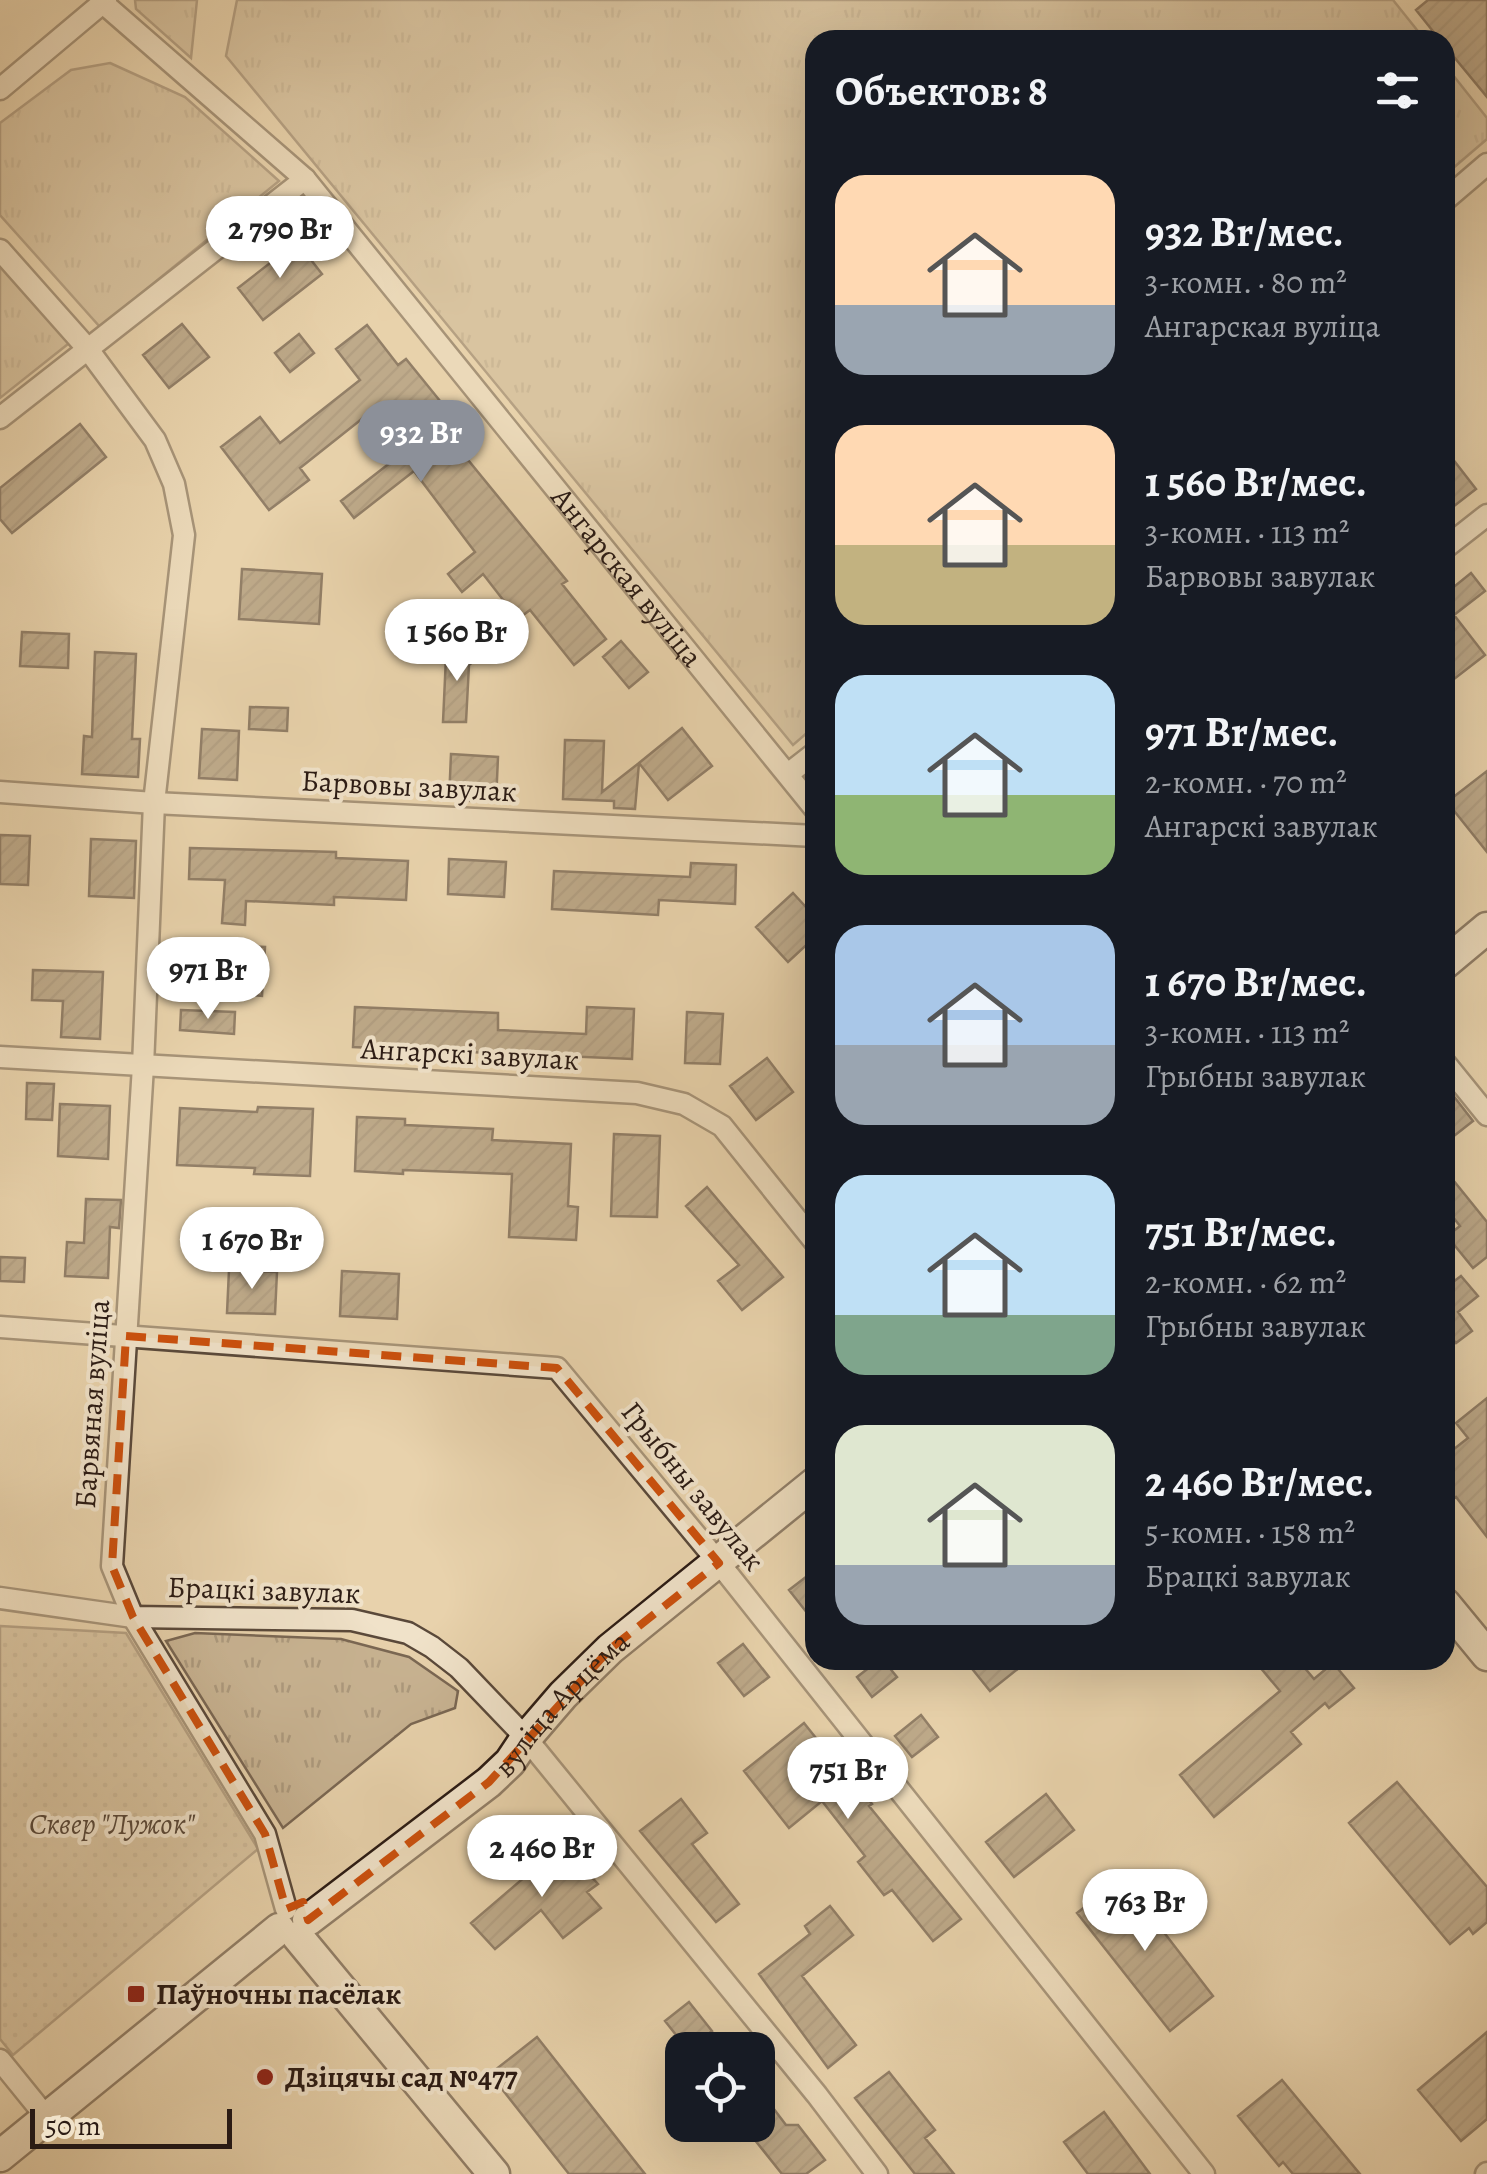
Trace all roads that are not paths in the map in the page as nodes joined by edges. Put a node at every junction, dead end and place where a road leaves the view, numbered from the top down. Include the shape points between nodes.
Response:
1 (105, 1) edge
2 (0, 89) edge
3 (1487, 164) edge
4 (305, 179) junction
5 (1455, 191) edge
6 (0, 250) edge
7 (87, 348) junction
8 (0, 418) edge
9 (1487, 515) edge
10 (1455, 540) edge
11 (805, 761) edge
12 (788, 774) junction
13 (0, 792) edge
14 (805, 796) edge
15 (154, 803) junction
16 (805, 836) edge
17 (1487, 928) edge
18 (1455, 955) edge
19 (0, 1057) edge
20 (143, 1066) junction
21 (1455, 1075) edge
22 (1487, 1115) edge
23 (805, 1230) edge
24 (0, 1327) edge
25 (126, 1336) junction
26 (805, 1491) edge
27 (719, 1563) junction
28 (0, 1598) edge
29 (1455, 1616) edge
30 (133, 1617) junction
31 (1487, 1655) edge
32 (526, 1738) junction
33 (293, 1924) junction
34 (0, 2060) edge
35 (48, 2118) junction
36 (0, 2156) edge
37 (494, 2174) edge
38 (877, 2174) edge
39 (1204, 2174) edge

1 - 2 street
1 - 4 street, Ангарская вуліца
3 - 5 street
4 - 7 street
4 - 12 street, Ангарская вуліца
6 - 7 street, Барвяная вуліца
7 - 8 street
7 - 15 street, Барвяная вуліца via 155,440 174,484 184,535
9 - 10 street
11 - 12 street
12 - 14 street, Ангарская вуліца
13 - 15 street, Барвовы завулак
15 - 16 street, Барвовы завулак
15 - 20 street, Барвяная вуліца
17 - 18 street
19 - 20 street, Ангарскі завулак
20 - 23 street, Ангарскі завулак via 637,1093 684,1104 722,1126
20 - 25 street, Барвяная вуліца
21 - 22 street
24 - 25 street, Грыбны завулак
25 - 27 street, Грыбны завулак via 558,1368
25 - 30 street, Барвяная вуліца via 112,1566
26 - 27 street, вуліца Арцёма
27 - 32 street, вуліца Арцёма via 610,1649
27 - 39 street, Грыбны завулак
28 - 30 street, Брацкі завулак
29 - 31 street
30 - 32 street, Брацкі завулак via 382,1624 408,1633 459,1668
30 - 33 street, Барвяная вуліца via 265,1834
32 - 33 street, вуліца Арцёма via 490,1782
32 - 38 street, Брацкі завулак
33 - 35 street, вуліца Арцёма
33 - 37 street
34 - 35 street
35 - 36 street, вуліца Арцёма

